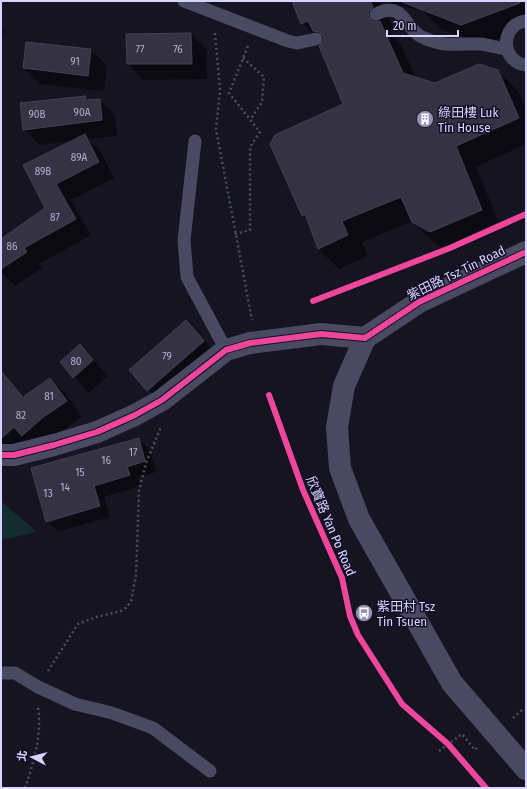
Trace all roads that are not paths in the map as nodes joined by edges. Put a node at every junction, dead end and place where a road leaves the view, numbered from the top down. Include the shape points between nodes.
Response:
1 (184, 1) edge
2 (376, 14) dead end
3 (526, 21) edge
4 (316, 39) dead end
5 (507, 50) junction
6 (526, 65) edge
7 (195, 141) dead end
8 (526, 252) edge
9 (365, 338) junction
10 (226, 350) junction
11 (1, 455) edge
12 (1, 673) edge
13 (526, 769) edge
14 (210, 771) dead end

1 - 4 lane via 288,41 297,43
2 - 5 lane via 384,10 400,13 420,37 442,45 481,44
3 - 5 lane via 516,24 511,29 506,42
5 - 6 lane via 516,62
7 - 10 lane via 184,240 187,277
8 - 9 street, 紫田路 Tsz Tin Road via 419,302
9 - 10 street via 321,334 250,343
9 - 13 street via 344,386 337,427 340,468 359,519 452,683
10 - 11 street via 162,400 135,415 97,432 14,455
12 - 14 lane via 15,673 75,704 112,713 153,728

